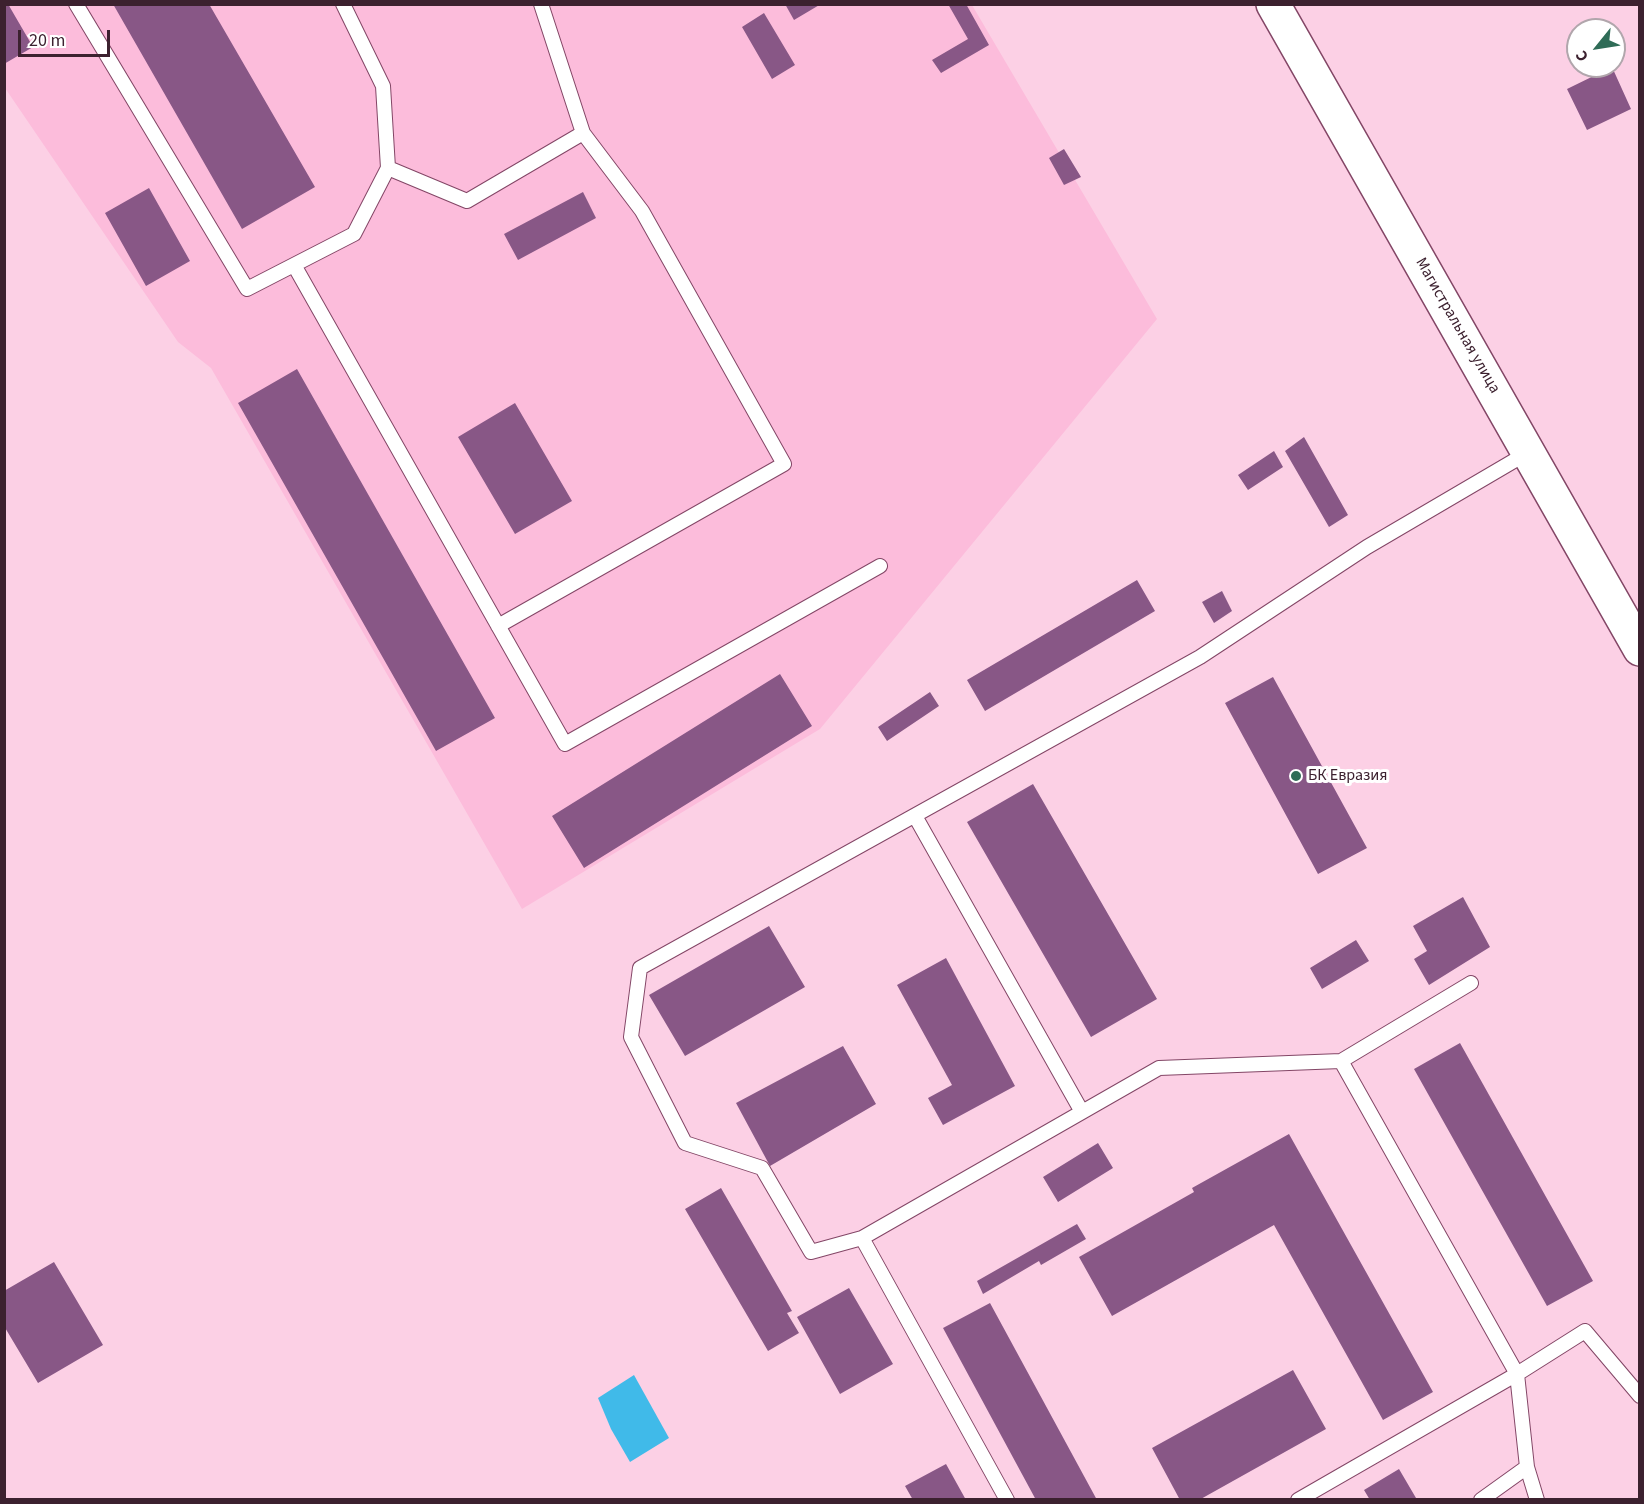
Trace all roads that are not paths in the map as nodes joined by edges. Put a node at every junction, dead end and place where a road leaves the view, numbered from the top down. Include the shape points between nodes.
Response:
1 (76, 4) edge
2 (343, 4) edge
3 (541, 4) edge
4 (1273, 4) edge
5 (583, 133) junction
6 (388, 168) junction
7 (294, 265) junction
8 (1529, 453) junction
9 (880, 566) dead end
10 (498, 626) junction
11 (1640, 650) edge
12 (915, 816) junction
13 (1471, 983) dead end
14 (1341, 1061) junction
15 (1082, 1112) junction
16 (862, 1238) junction
17 (1518, 1374) junction
18 (1640, 1396) edge
19 (1527, 1467) junction
20 (1007, 1500) edge
21 (1298, 1500) edge
22 (1481, 1500) edge
23 (1538, 1500) edge

1 - 7 lane via 247,289
2 - 6 lane via 383,86
3 - 5 lane
4 - 8 street, Магистральная улица
5 - 6 lane via 467,201
5 - 10 lane via 642,212 784,464
6 - 7 lane via 354,234
7 - 10 lane
8 - 11 street, Магистральная улица
8 - 12 lane via 1367,547 1200,657
9 - 10 lane via 565,744
12 - 15 lane
12 - 16 lane via 640,968 631,1037 685,1143 762,1168 811,1252
13 - 14 lane
14 - 15 lane via 1159,1068
14 - 17 lane
15 - 16 lane
16 - 20 lane
17 - 18 lane via 1585,1331
17 - 19 lane
17 - 21 lane
19 - 22 lane
19 - 23 lane

